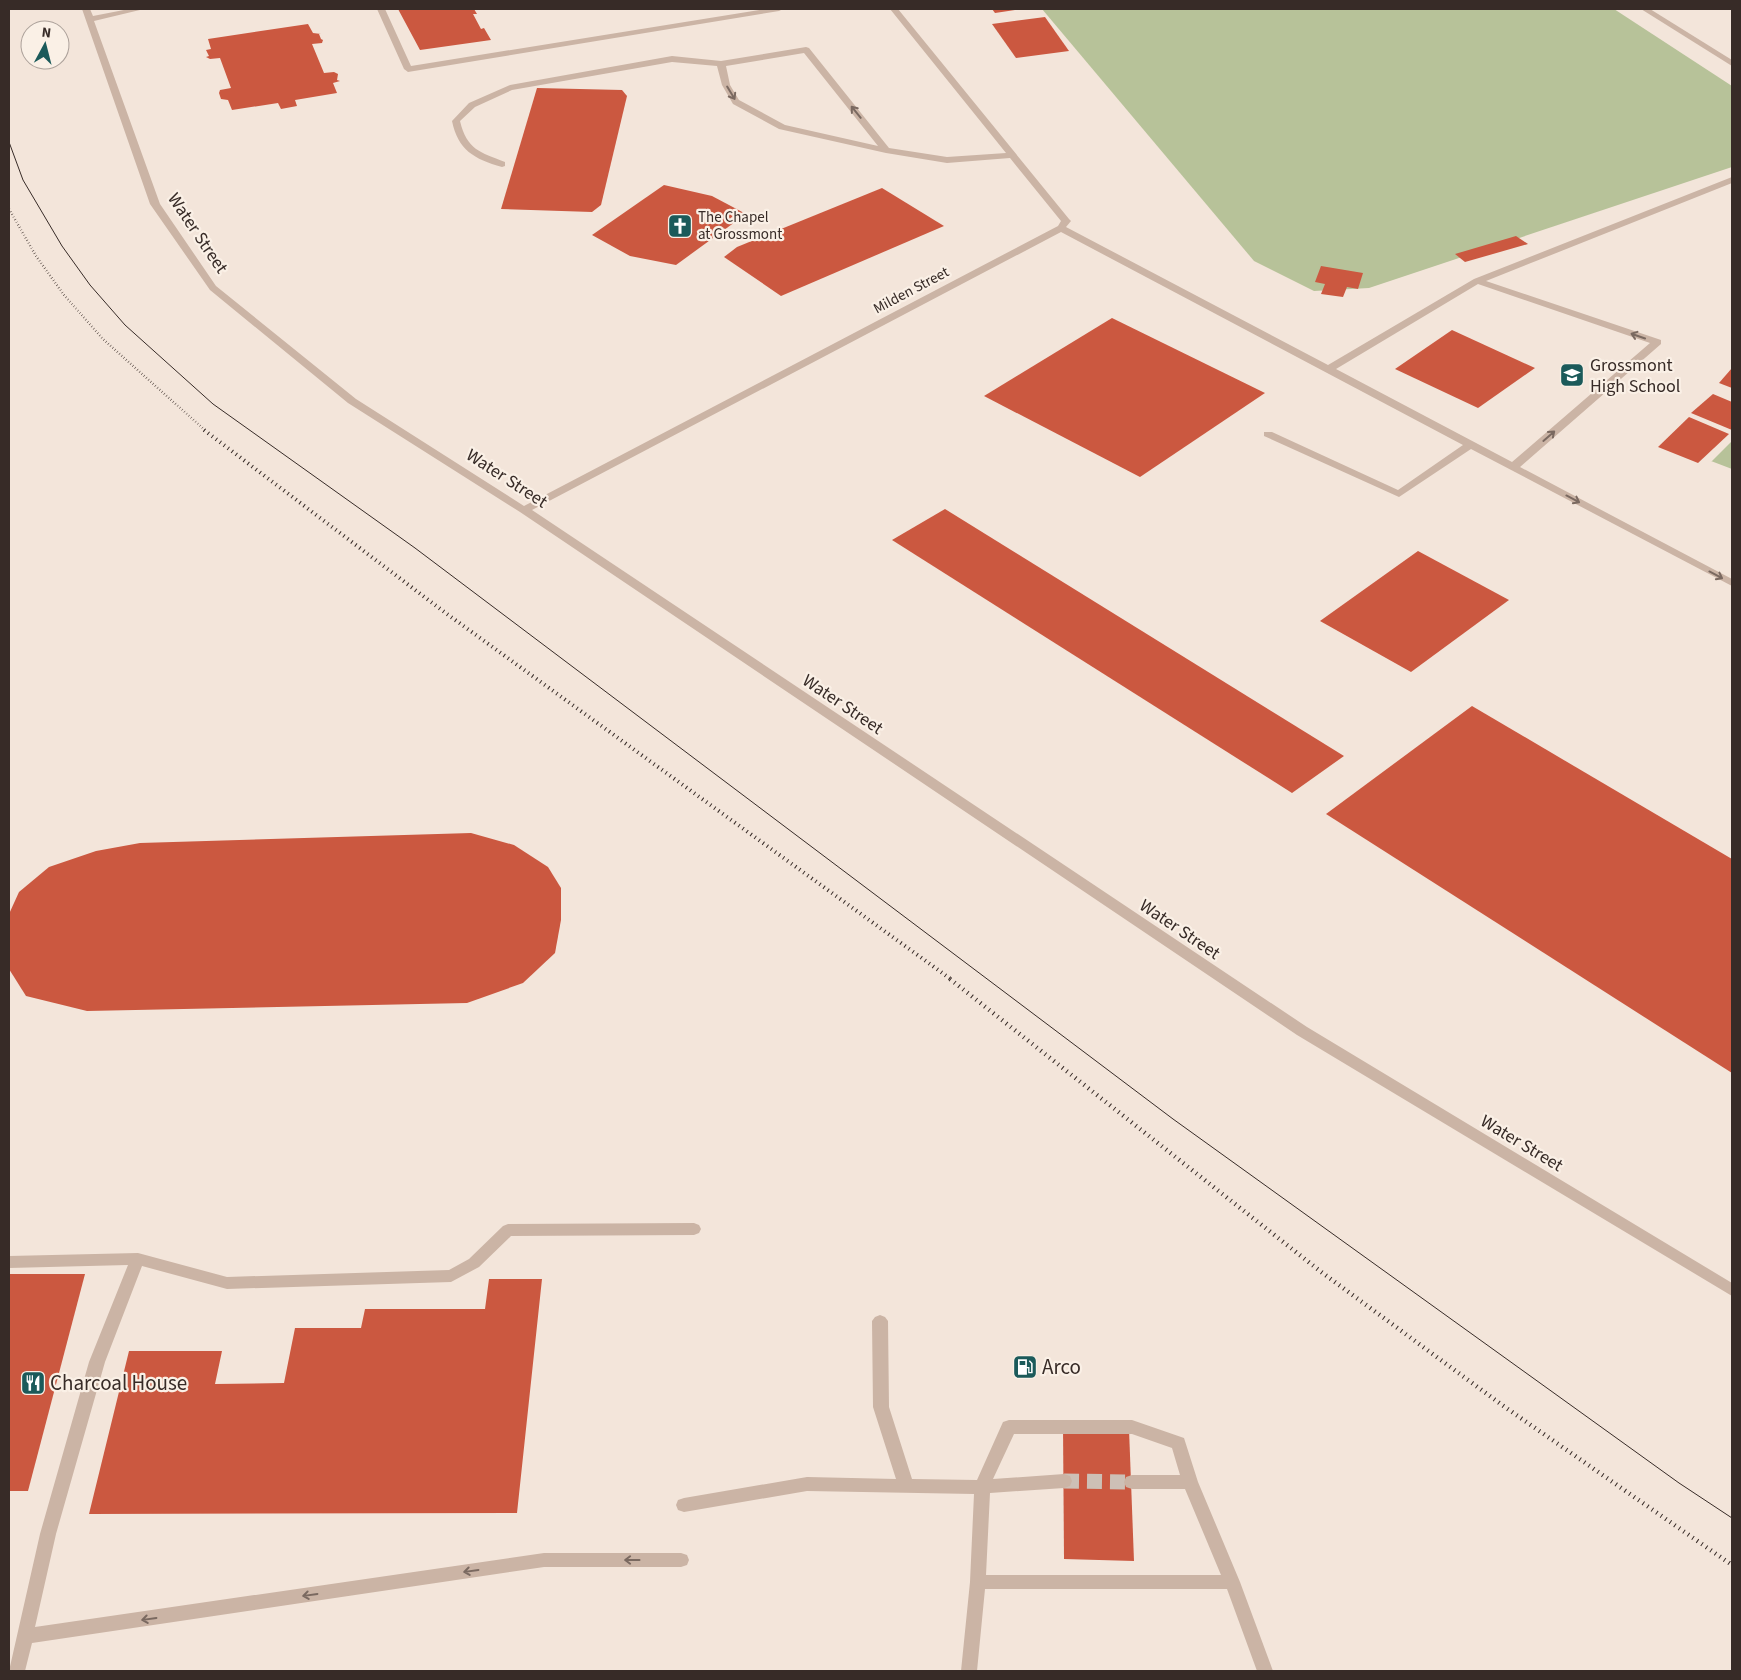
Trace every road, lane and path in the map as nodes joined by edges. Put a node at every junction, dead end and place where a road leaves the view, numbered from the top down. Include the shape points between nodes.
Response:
1 (140, 9) edge
2 (381, 9) edge
3 (779, 9) edge
4 (894, 9) edge
5 (1645, 9) edge
6 (88, 14) edge
7 (720, 64) junction
8 (1732, 64) edge
9 (886, 150) junction
10 (1013, 155) junction
11 (502, 164) dead end
12 (1732, 180) edge
13 (1061, 228) junction
14 (1477, 281) junction
15 (1327, 370) junction
16 (1268, 434) dead end
17 (1470, 445) junction
18 (1512, 468) junction
19 (524, 510) junction
20 (1732, 583) edge
21 (694, 1230) dead end
22 (138, 1259) junction
23 (9, 1262) edge
24 (1732, 1290) edge
25 (880, 1321) dead end
26 (1064, 1481) tunnel mouth
27 (1132, 1482) tunnel mouth
28 (1190, 1482) junction
29 (906, 1485) junction
30 (982, 1487) junction
31 (684, 1505) dead end
32 (681, 1560) dead end
33 (978, 1582) junction
34 (1232, 1582) junction
35 (25, 1636) junction
36 (17, 1671) edge
37 (969, 1671) edge
38 (1265, 1671) edge

1 - 6 street
2 - 3 street via 408,69
4 - 10 street
5 - 8 street
6 - 19 street, Water Street via 155,204 213,288 352,401
7 -> 9 street via 726,85 736,102 754,113 782,127
9 -> 7 street via 806,50
7 - 11 street via 672,59 510,88 472,105 456,121 459,138 474,152
9 - 10 street via 947,160
10 - 13 street via 1066,221
12 - 14 street
13 - 15 street
13 - 19 street, Milden Street
14 - 15 street
18 -> 14 street via 1657,342
15 - 17 street
16 - 17 street via 1399,494
17 - 18 street
18 -> 20 street
19 - 24 street, Water Street via 1302,1032
21 - 22 street via 508,1230 474,1263 451,1276 227,1283
22 - 23 street
22 - 35 street via 97,1362 48,1534
25 - 29 street via 881,1406
26 - 30 street
27 - 28 street
28 - 30 street via 1178,1443 1132,1427 1009,1427
28 - 34 street
29 - 30 street
29 - 31 street via 807,1484
30 - 33 street
32 -> 35 street via 544,1560
33 - 34 street
33 - 37 street
34 - 38 street
35 - 36 street

